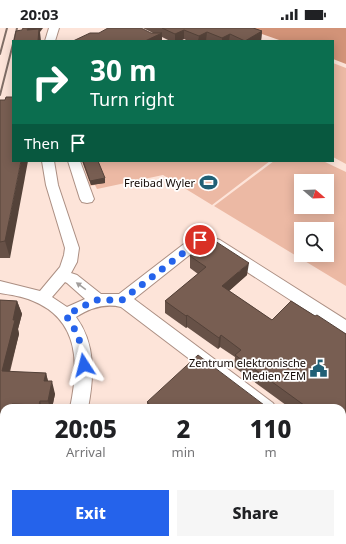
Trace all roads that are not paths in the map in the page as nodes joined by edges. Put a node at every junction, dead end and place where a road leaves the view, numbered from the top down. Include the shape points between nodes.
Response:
1 (54, 28) edge
2 (50, 40) edge
3 (48, 162) edge
4 (74, 162) edge
5 (87, 199) dead end
6 (62, 276) junction
7 (4, 288) edge
8 (42, 298) junction
9 (97, 300) junction
10 (122, 300) junction
11 (66, 316) junction
12 (346, 328) edge
13 (80, 404) edge
14 (262, 404) edge

1 - 2 street
3 - 6 street via 52,185 72,248 71,259
4 - 5 street
6 - 8 street
9 -> 6 street via 72,279
7 - 8 street
8 - 11 street
9 - 10 street
9 - 11 street
10 - 12 street via 198,241 204,240 215,244
10 - 14 street
11 - 13 street via 76,331 84,356 84,379

